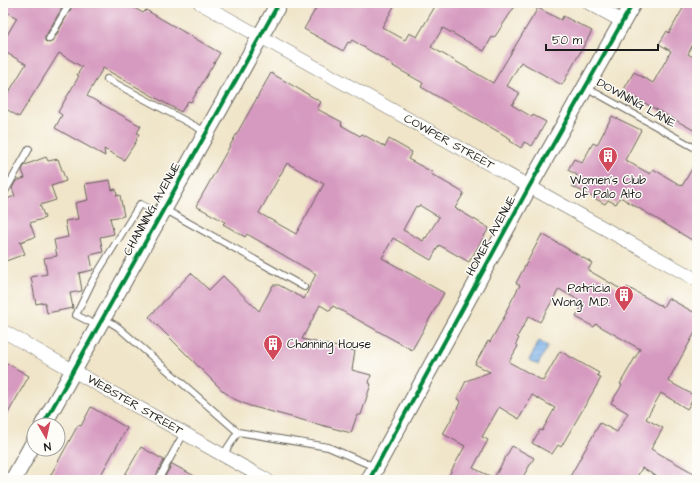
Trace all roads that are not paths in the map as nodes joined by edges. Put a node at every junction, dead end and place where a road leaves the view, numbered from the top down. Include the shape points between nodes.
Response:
1 (70, 3) edge
2 (200, 3) edge
3 (279, 3) edge
4 (589, 3) edge
5 (633, 3) edge
6 (622, 21) junction
7 (260, 36) junction
8 (48, 38) dead end
9 (107, 79) dead end
10 (585, 87) junction
11 (206, 132) junction
12 (29, 149) dead end
13 (697, 149) edge
14 (529, 187) junction
15 (3, 195) edge
16 (162, 211) junction
17 (697, 280) edge
18 (304, 287) dead end
19 (100, 322) junction
20 (3, 331) edge
21 (73, 370) junction
22 (47, 417) edge
23 (238, 432) junction
24 (184, 433) junction
25 (223, 455) junction
26 (26, 456) edge
27 (373, 474) edge
28 (13, 480) edge
29 (158, 480) edge
30 (267, 480) edge

1 - 8 lane
2 - 7 street, COWPER STREET
3 - 7 street, CHANNING AVENUE
4 - 6 street
5 - 6 street, HOMER AVENUE
6 - 10 street, HOMER AVENUE
7 - 11 street, CHANNING AVENUE
7 - 14 street, COWPER STREET
9 - 11 lane
10 - 13 lane, DOWNING LANE
10 - 14 street, HOMER AVENUE
11 - 16 street, CHANNING AVENUE
12 - 15 lane
14 - 17 street, COWPER STREET
14 - 27 street, HOMER AVENUE
16 - 18 lane
16 - 19 street, CHANNING AVENUE
16 - 19 lane via 140,204 93,280 76,315
19 - 21 street, CHANNING AVENUE
19 - 23 lane via 118,327
20 - 21 street, WEBSTER STREET
21 - 22 street, CHANNING AVENUE
21 - 24 street, WEBSTER STREET
23 - 25 lane
23 - 27 lane via 328,447
24 - 25 street, WEBSTER STREET
24 - 29 lane
25 - 30 street, WEBSTER STREET
26 - 28 street

